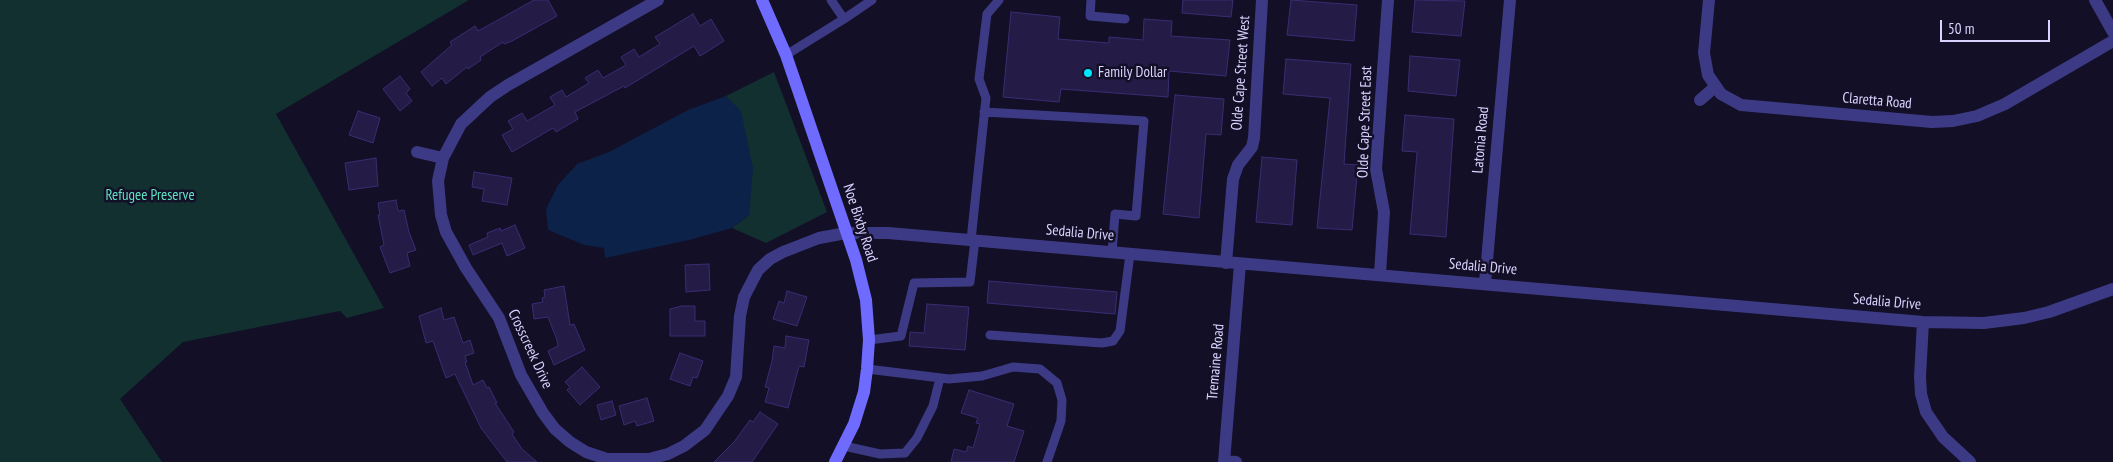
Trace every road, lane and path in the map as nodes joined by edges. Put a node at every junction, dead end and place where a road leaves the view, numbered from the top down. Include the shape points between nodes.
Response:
1 (658, 0) edge
2 (762, 0) edge
3 (831, 0) edge
4 (872, 0) edge
5 (999, 0) edge
6 (1091, 0) edge
7 (1262, 0) edge
8 (1388, 0) edge
9 (1510, 0) edge
10 (1709, 0) edge
11 (2095, 0) edge
12 (1125, 19) dead end
13 (844, 20) junction
14 (2113, 32) edge
15 (2113, 41) edge
16 (786, 54) junction
17 (1715, 87) junction
18 (1700, 100) dead end
19 (984, 112) junction
20 (416, 152) dead end
21 (443, 158) junction
22 (846, 233) junction
23 (973, 240) junction
24 (1112, 252) junction
25 (1130, 254) junction
26 (1226, 263) junction
27 (1240, 264) junction
28 (1380, 274) junction
29 (1486, 283) junction
30 (2113, 289) edge
31 (1923, 322) junction
32 (990, 335) dead end
33 (869, 340) junction
34 (868, 368) junction
35 (940, 378) junction
36 (844, 446) junction
37 (835, 462) edge
38 (1047, 462) edge
39 (1228, 462) edge
40 (1970, 462) edge

1 - 21 street, Crosscreek Drive via 490,97 461,124
2 - 16 street, Noe Bixby Road
3 - 13 lane
4 - 13 lane
5 - 19 lane via 987,14 979,79 986,98
6 - 12 lane via 1090,16
7 - 26 street, Olde Cape Street West via 1254,138 1233,179
8 - 28 street, Olde Cape Street East via 1376,169 1384,212
9 - 29 street, Latonia Road
10 - 17 street, Claretta Road via 1704,53 1708,75
11 - 14 street
13 - 16 lane
15 - 17 street, Claretta Road via 2005,104 1977,116 1953,121 1932,122 1740,105 1730,101
16 - 22 street, Noe Bixby Road
17 - 18 street
19 - 23 lane
19 - 24 lane via 1144,121 1136,216 1115,214
20 - 21 street
21 - 22 street, Crosscreek Drive via 438,181 446,232 499,318 530,392 555,429 586,452 607,459 650,459 668,454 705,430 728,396 736,377 740,316 744,297 758,270 783,252 819,238
22 - 23 street, Sedalia Drive
22 - 33 street, Noe Bixby Road via 863,283
23 - 24 street, Sedalia Drive
23 - 33 lane via 970,282 914,283 902,336
24 - 25 street, Sedalia Drive
25 - 26 street, Sedalia Drive
25 - 32 lane via 1120,331 1114,341 1102,343
26 - 27 street, Sedalia Drive
27 - 28 street, Sedalia Drive
27 - 39 street, Tremaine Road
28 - 29 street, Sedalia Drive
29 - 31 street, Sedalia Drive
30 - 31 street, Sedalia Drive via 2024,318 1984,323
31 - 40 street via 1920,377 1926,412 1943,437
33 - 34 street, Noe Bixby Road
34 - 35 lane
34 - 36 street, Noe Bixby Road via 859,409
35 - 36 lane via 933,406 906,453 880,454
35 - 38 lane via 982,376 1013,367 1040,369 1057,384 1062,400 1061,420
36 - 37 street, Noe Bixby Road

